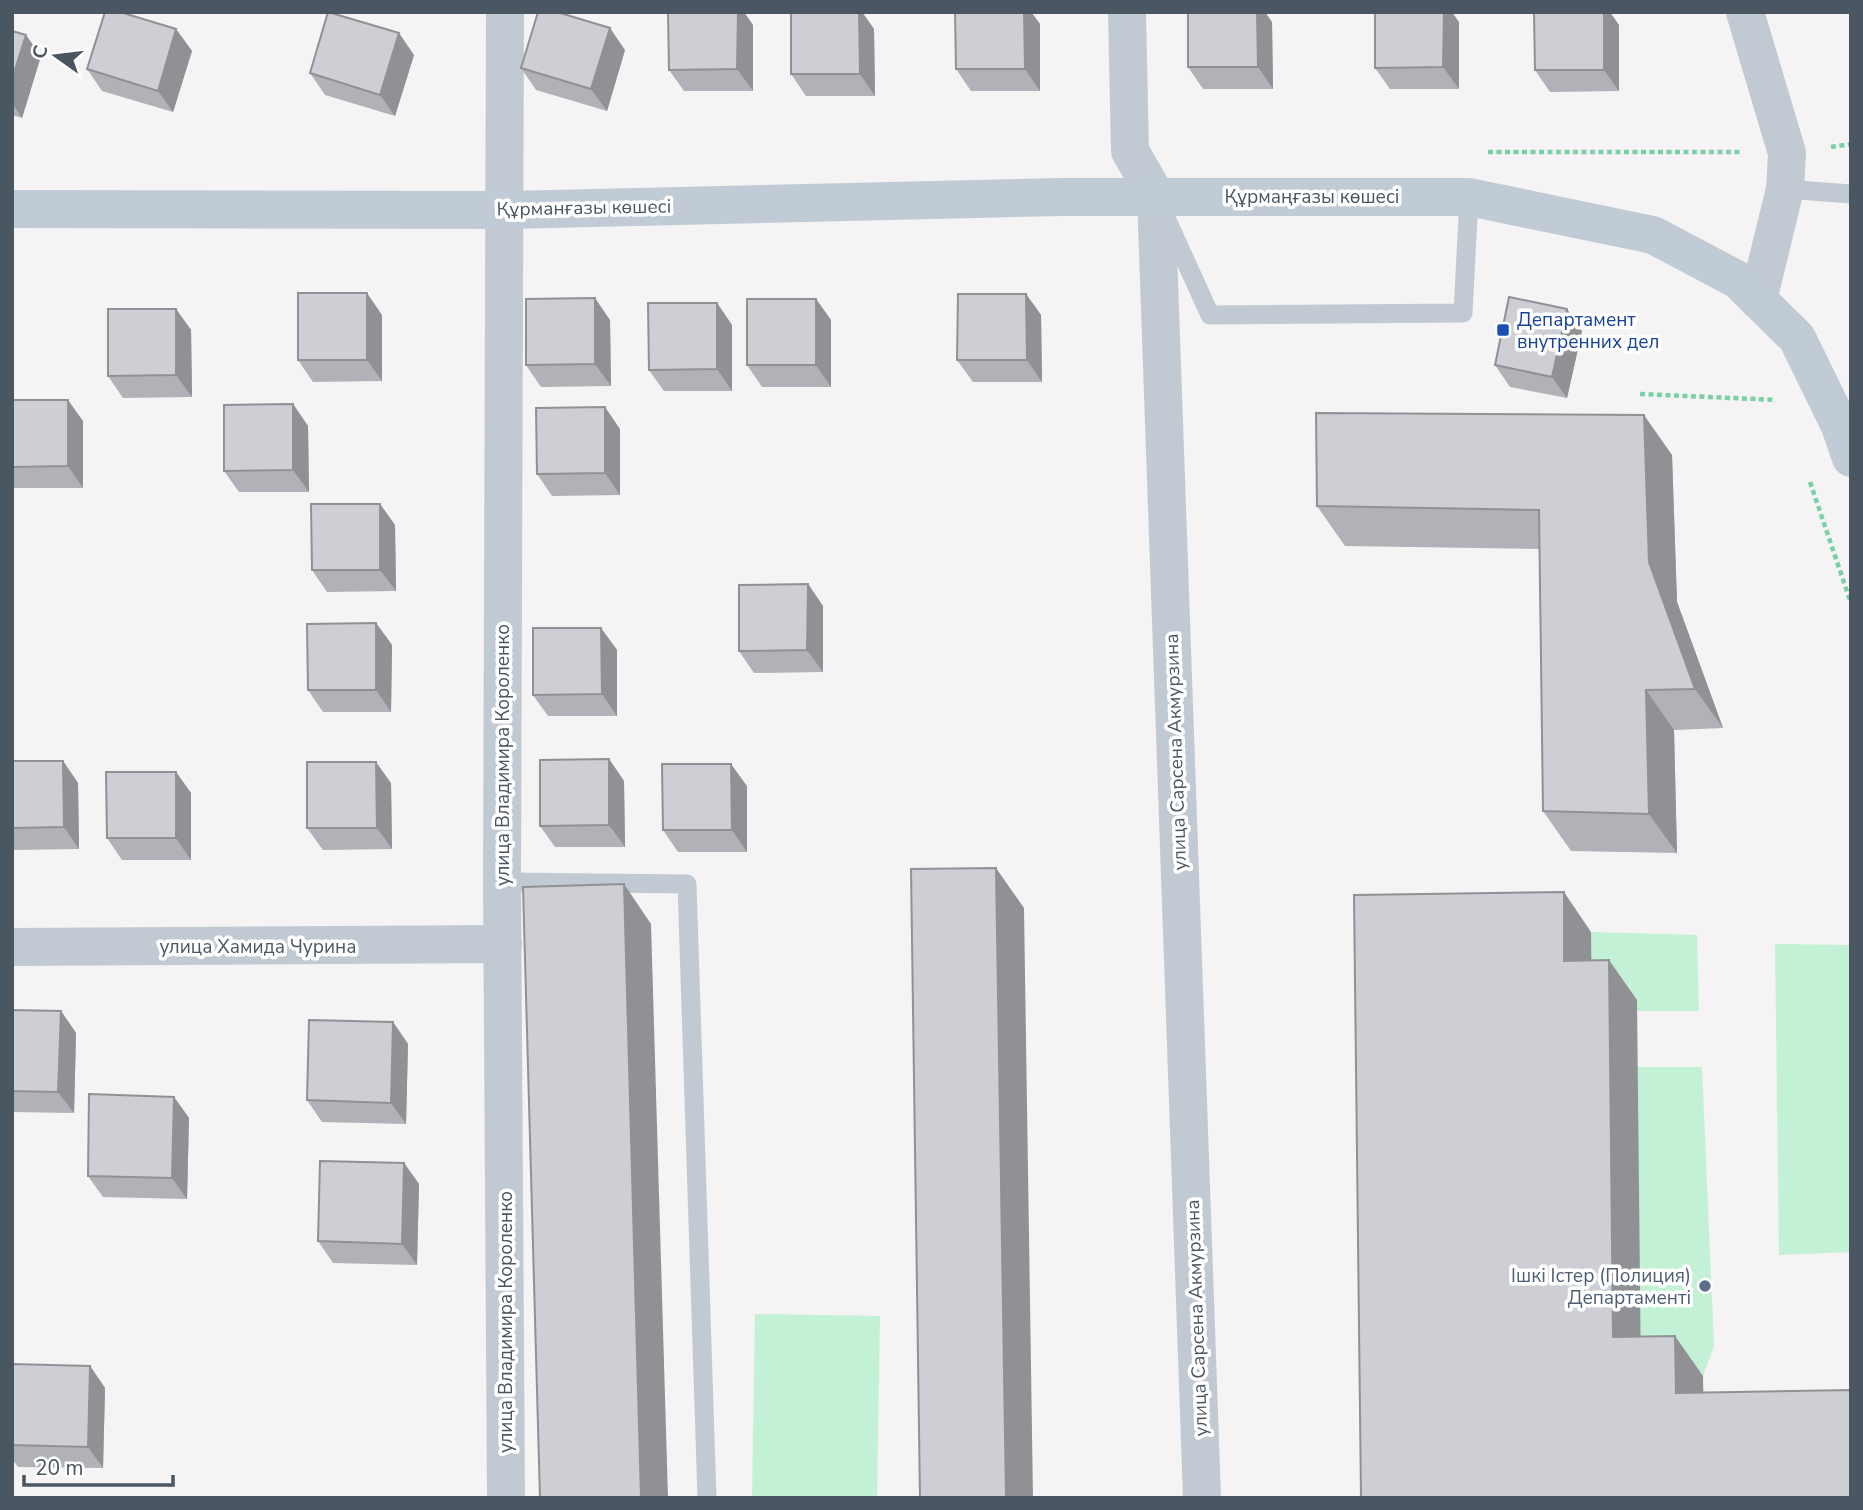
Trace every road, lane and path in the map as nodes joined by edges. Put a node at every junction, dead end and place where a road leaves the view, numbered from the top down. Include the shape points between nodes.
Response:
1 (505, 12) edge
2 (1126, 12) edge
3 (1745, 12) edge
4 (1851, 145) edge
5 (1480, 152) dead end
6 (1786, 171) junction
7 (1851, 194) edge
8 (1156, 195) junction
9 (1469, 197) junction
10 (12, 209) edge
11 (505, 210) junction
12 (1758, 299) junction
13 (1640, 394) dead end
14 (1783, 401) dead end
15 (1851, 458) edge
16 (1808, 477) dead end
17 (1851, 603) edge
18 (502, 882) junction
19 (503, 944) junction
20 (12, 947) edge
21 (506, 1498) edge
22 (707, 1498) edge
23 (1202, 1498) edge

1 - 11 street, улица Владимира Короленко
2 - 8 street, улица Сарсена Акмурзина via 1130,150
3 - 6 street
4 - 6 path
5 - 6 path
6 - 7 lane
6 - 12 street
8 - 9 street, Құрмаңғазы көшесі
8 - 9 lane via 1210,315 1462,313
8 - 11 street, Құрманғазы көшесі
8 - 23 street, улица Сарсена Акмурзина
9 - 12 street, Құрмаңғазы көшесі via 1653,235 1738,280
10 - 11 street, Құрманғазы көшесі
11 - 18 street, улица Владимира Короленко
12 - 15 street, Құрмаңғазы көшесі via 1797,338
13 - 14 path
16 - 17 path
18 - 19 street, улица Владимира Короленко
18 - 22 lane via 687,884
19 - 20 street, улица Хамида Чурина
19 - 21 street, улица Владимира Короленко

